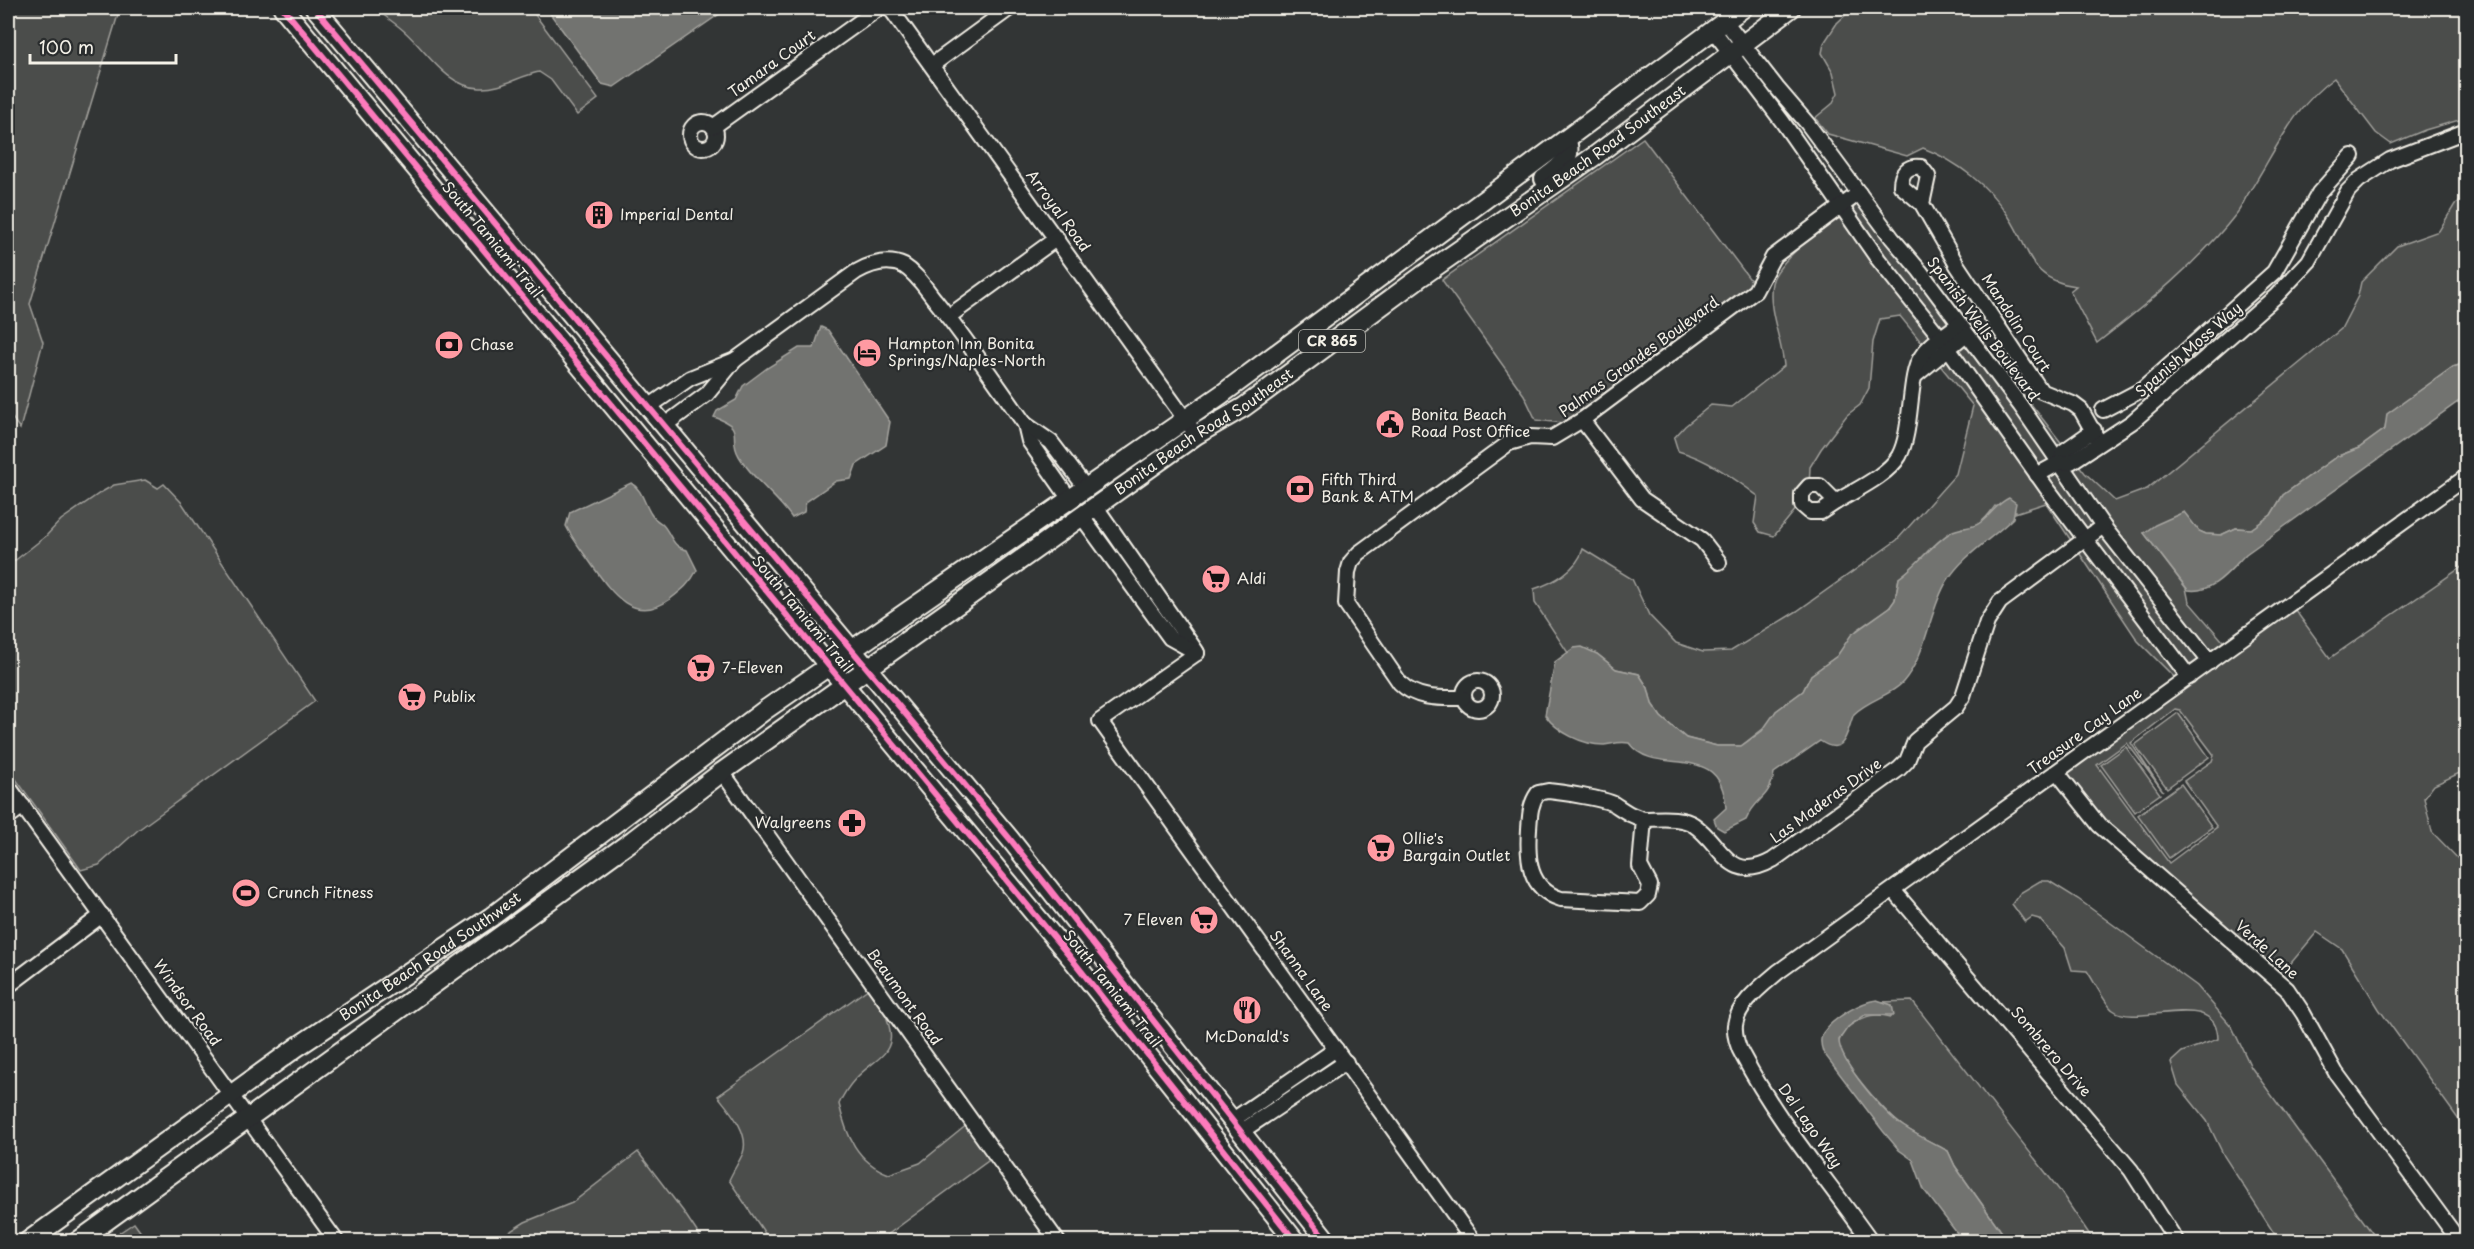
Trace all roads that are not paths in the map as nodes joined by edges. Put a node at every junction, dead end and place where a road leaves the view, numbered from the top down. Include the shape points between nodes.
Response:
1 (283, 8) edge
2 (315, 8) edge
3 (879, 8) edge
4 (890, 8) edge
5 (1010, 8) edge
6 (1743, 8) edge
7 (1791, 8) edge
8 (1719, 25) junction
9 (1737, 48) junction
10 (932, 65) junction
11 (713, 127) dead end
12 (2466, 131) edge
13 (1566, 140) junction
14 (2352, 156) dead end
15 (1859, 193) junction
16 (1922, 204) dead end
17 (1841, 205) junction
18 (2301, 226) junction
19 (1057, 238) junction
20 (2321, 238) junction
21 (1451, 256) junction
22 (948, 317) junction
23 (1963, 329) junction
24 (1945, 343) junction
25 (735, 360) junction
26 (650, 406) junction
27 (2103, 410) dead end
28 (1185, 419) junction
29 (1582, 420) junction
30 (665, 424) junction
31 (1025, 424) junction
32 (1196, 435) junction
33 (2096, 436) junction
34 (2059, 463) junction
35 (2037, 476) junction
36 (2466, 477) edge
37 (1086, 488) junction
38 (1069, 498) junction
39 (1836, 502) dead end
40 (1089, 512) junction
41 (2103, 526) junction
42 (2084, 539) junction
43 (1719, 562) dead end
44 (1170, 638) junction
45 (852, 649) junction
46 (1197, 653) junction
47 (2210, 662) junction
48 (829, 666) junction
49 (868, 668) junction
50 (1173, 670) junction
51 (2189, 677) junction
52 (845, 685) junction
53 (1463, 698) dead end
54 (722, 772) junction
55 (2057, 772) junction
56 (8, 786) edge
57 (23, 806) junction
58 (8, 817) edge
59 (1644, 819) junction
60 (1893, 890) junction
61 (102, 915) junction
62 (471, 931) junction
63 (481, 949) junction
64 (8, 986) edge
65 (1736, 1024) joint
66 (1141, 1043) junction
67 (1336, 1049) junction
68 (1346, 1062) junction
69 (232, 1093) junction
70 (249, 1117) junction
71 (1238, 1125) junction
72 (1217, 1140) junction
73 (27, 1242) edge
74 (77, 1242) edge
75 (337, 1242) edge
76 (1059, 1242) edge
77 (1296, 1242) edge
78 (1327, 1242) edge
79 (1474, 1242) edge
80 (1872, 1242) edge
81 (2176, 1242) edge
82 (2460, 1242) edge

1 - 48 main road, South Tamiami Trail
2 - 26 main road, South Tamiami Trail
3 - 11 street, Tamara Court
4 - 10 street, Arroyal Road
5 - 10 street
6 - 8 main road, Bonita Beach Road Southeast / CR 865
7 - 9 main road, Bonita Beach Road Southeast / CR 865
8 - 9 street, Spanish Wells Boulevard
8 - 13 main road, Bonita Beach Road Southeast / CR 865
9 - 15 street, Spanish Wells Boulevard via 1808,123
9 - 17 street, Spanish Wells Boulevard
9 - 21 main road, Bonita Beach Road Southeast / CR 865 via 1587,162
10 - 19 street, Arroyal Road
12 - 20 street, Spanish Moss Way via 2375,168 2348,191
13 - 21 main road via 1569,153 1560,167 1467,236
13 - 28 main road, Bonita Beach Road Southeast / CR 865
14 - 18 street, Spanish Moss Way via 2319,193
15 - 17 street, Palmas Grandes Boulevard
15 - 23 street, Spanish Wells Boulevard
16 - 33 street, Mandolin Court via 1957,265 2041,391 2081,410
17 - 24 street, Spanish Wells Boulevard
17 - 29 street, Palmas Grandes Boulevard via 1773,257 1755,291
18 - 20 street
18 - 27 street, Spanish Moss Way via 2274,272 2256,290 2143,389
19 - 22 street
19 - 28 street, Arroyal Road
20 - 33 street, Spanish Moss Way via 2309,261 2276,297 2133,422
21 - 32 main road, Bonita Beach Road Southeast / CR 865 via 1244,407
22 - 25 street via 914,274 890,262 877,263 856,272
22 - 31 street
23 - 24 street
23 - 34 street, Spanish Wells Boulevard
24 - 35 street, Spanish Wells Boulevard
24 - 39 street via 1916,375 1899,456 1884,471
25 - 26 street via 690,378
25 - 30 street via 706,394
26 - 30 main road, South Tamiami Trail
28 - 32 street, Arroyal Road
28 - 37 main road, Bonita Beach Road Southeast / CR 865
29 - 43 street via 1642,499 1702,540
29 - 53 street, Palmas Grandes Boulevard via 1552,438 1530,437 1509,443 1351,562 1346,604 1400,683 1419,695
30 - 45 main road, South Tamiami Trail
31 - 37 street via 1051,442
31 - 38 street via 1029,441
32 - 40 main road, Bonita Beach Road Southeast / CR 865
33 - 34 street, Spanish Moss Way via 2064,451
34 - 35 street, Spanish Moss Way
34 - 41 street, Spanish Wells Boulevard
35 - 42 street, Spanish Wells Boulevard
36 - 47 street, Treasure Cay Lane
37 - 38 main road, Bonita Beach Road Southeast / CR 865
38 - 45 main road, Bonita Beach Road Southeast / CR 865
40 - 44 street
40 - 46 street
40 - 49 main road, Bonita Beach Road Southeast / CR 865
41 - 42 street, Las Maderas Drive
41 - 47 street, Spanish Wells Boulevard
42 - 51 street, Spanish Wells Boulevard
42 - 59 street, Las Maderas Drive via 2000,602 1987,622 1963,696 1956,707 1915,741 1907,761 1773,860 1754,868 1743,867 1723,857 1694,825
44 - 46 street
44 - 50 street via 1178,655
45 - 48 main road, Bonita Beach Road Southeast / CR 865
45 - 49 main road, South Tamiami Trail
46 - 50 street
47 - 51 street, Treasure Cay Lane
48 - 52 main road, South Tamiami Trail
48 - 62 main road, Bonita Beach Road Southwest / CR 865 via 700,757
49 - 52 main road, Bonita Beach Road Southeast / CR 865
49 - 71 main road, South Tamiami Trail
50 - 67 street, Shanna Lane via 1100,721
51 - 55 street, Treasure Cay Lane
52 - 54 main road, Bonita Beach Road Southwest / CR 865
52 - 66 main road, South Tamiami Trail
54 - 63 main road, Bonita Beach Road Southwest / CR 865
54 - 76 street, Beaumont Road
55 - 60 street, Treasure Cay Lane
55 - 82 street, Verde Lane via 2099,825 2287,989 2336,1073
56 - 57 street, Windsor Road
57 - 58 street
57 - 61 street, Windsor Road
59 - 59 street, Las Maderas Drive via 1640,866 1650,885 1648,895 1640,903 1551,896 1530,870 1529,826 1532,802 1538,793 1571,792 1613,803 1631,816
60 - 65 street, Treasure Cay Lane via 1778,972 1745,1004
60 - 81 street, Sombrero Drive via 2131,1170
61 - 64 street
61 - 69 street, Windsor Road
62 - 63 main road
62 - 69 main road, Bonita Beach Road Southwest / CR 865
63 - 70 main road, Bonita Beach Road Southwest / CR 865
65 - 80 street, Del Lago Way via 1742,1055
66 - 71 main road via 1184,1079 1224,1125
66 - 72 main road, South Tamiami Trail
67 - 68 street, Shanna Lane
67 - 71 street
68 - 71 street
68 - 79 street, Shanna Lane
69 - 70 street, Windsor Road
69 - 73 main road, Bonita Beach Road Southwest / CR 865
70 - 74 main road, Bonita Beach Road Southwest / CR 865
70 - 75 street, Windsor Road
71 - 78 main road, South Tamiami Trail
72 - 77 main road, South Tamiami Trail
72 - 78 main road via 1240,1148 1283,1203

